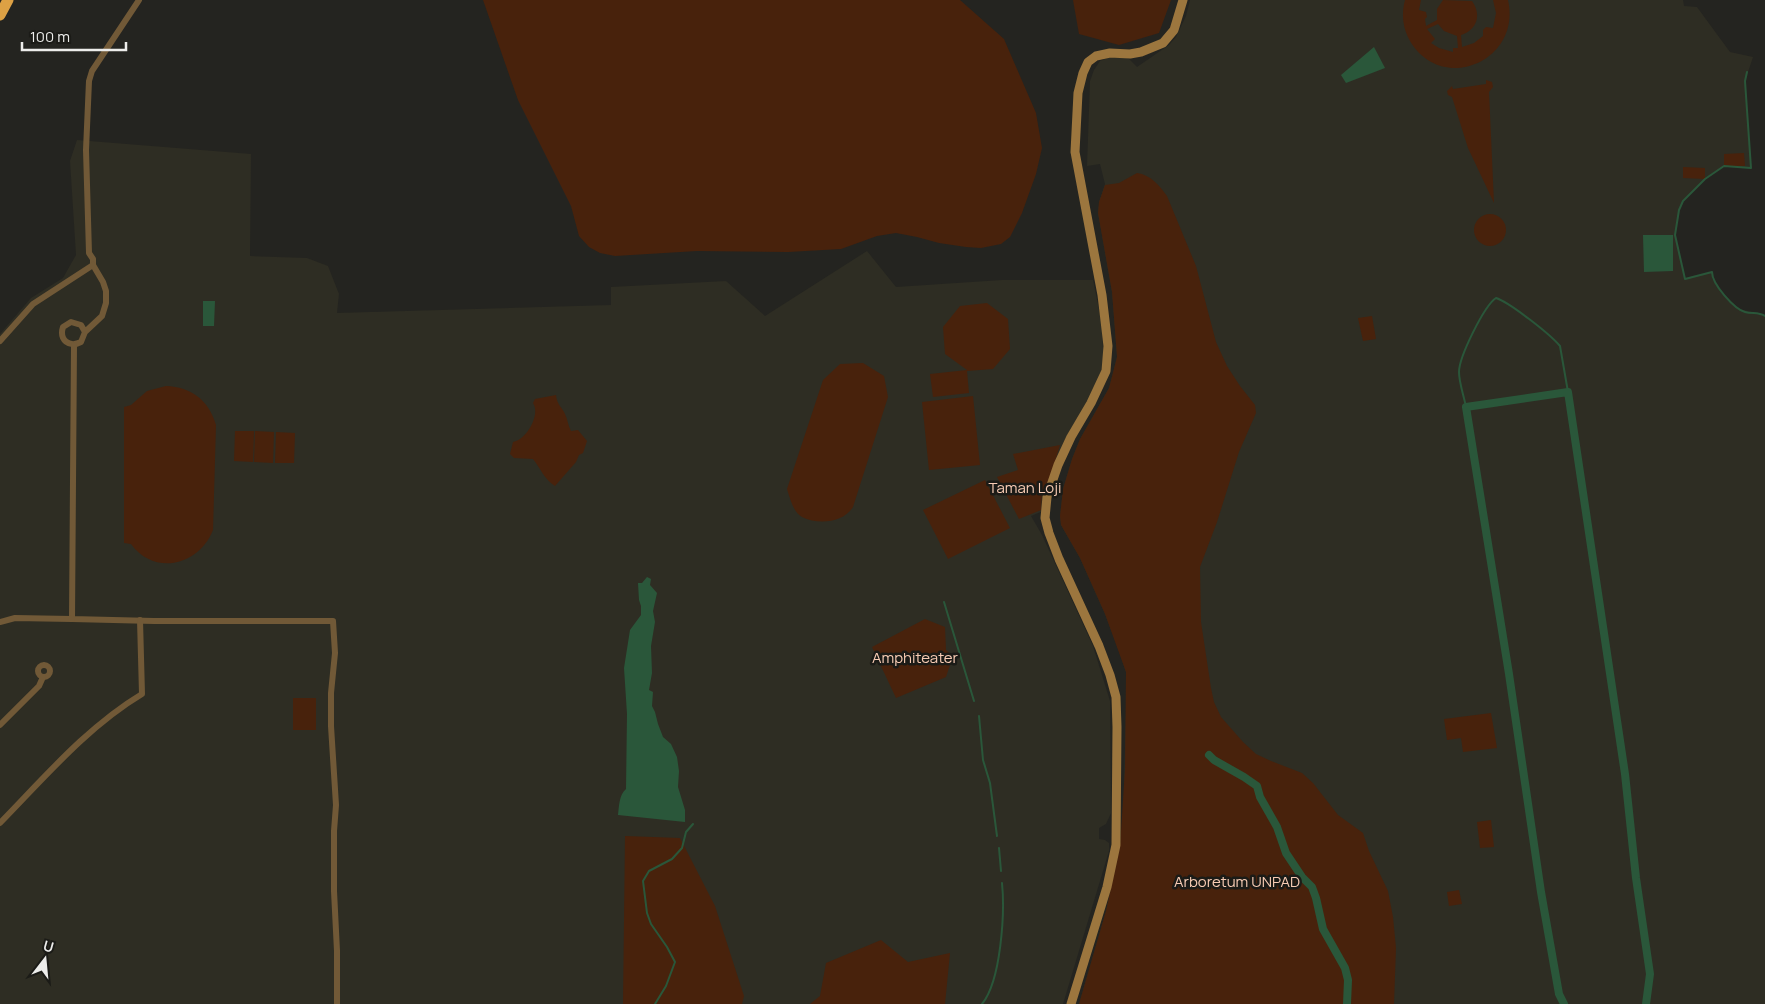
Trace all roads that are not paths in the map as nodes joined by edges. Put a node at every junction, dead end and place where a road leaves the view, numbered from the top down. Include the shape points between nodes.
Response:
1 (8, 0) edge
2 (139, 0) edge
3 (1183, 0) edge
4 (0, 15) edge
5 (93, 265) junction
6 (85, 332) junction
7 (0, 341) edge
8 (74, 345) junction
9 (72, 619) junction
10 (140, 620) junction
11 (0, 622) edge
12 (43, 677) dead end
13 (0, 725) edge
14 (0, 823) edge
15 (337, 1004) edge
16 (1071, 1004) edge

1 - 4 highway
2 - 5 street via 92,71 89,81 86,150 89,252
3 - 16 main road via 1174,30 1164,42 1142,52 1096,56 1082,73 1078,93 1075,152 1102,295 1108,346 1106,371 1058,465 1047,497 1045,518 1048,533 1110,675 1116,698 1117,727 1116,845 1107,887
5 - 6 street via 106,291 106,304 102,316
5 - 7 street via 34,304
6 - 8 street via 83,340
6 - 8 street via 75,322 63,327 63,340
8 - 9 street
9 - 10 street
9 - 11 street via 15,618
10 - 14 street via 142,694 121,706 79,743
10 - 15 street via 333,620 335,653 331,726 336,805
12 - 13 street via 39,686

